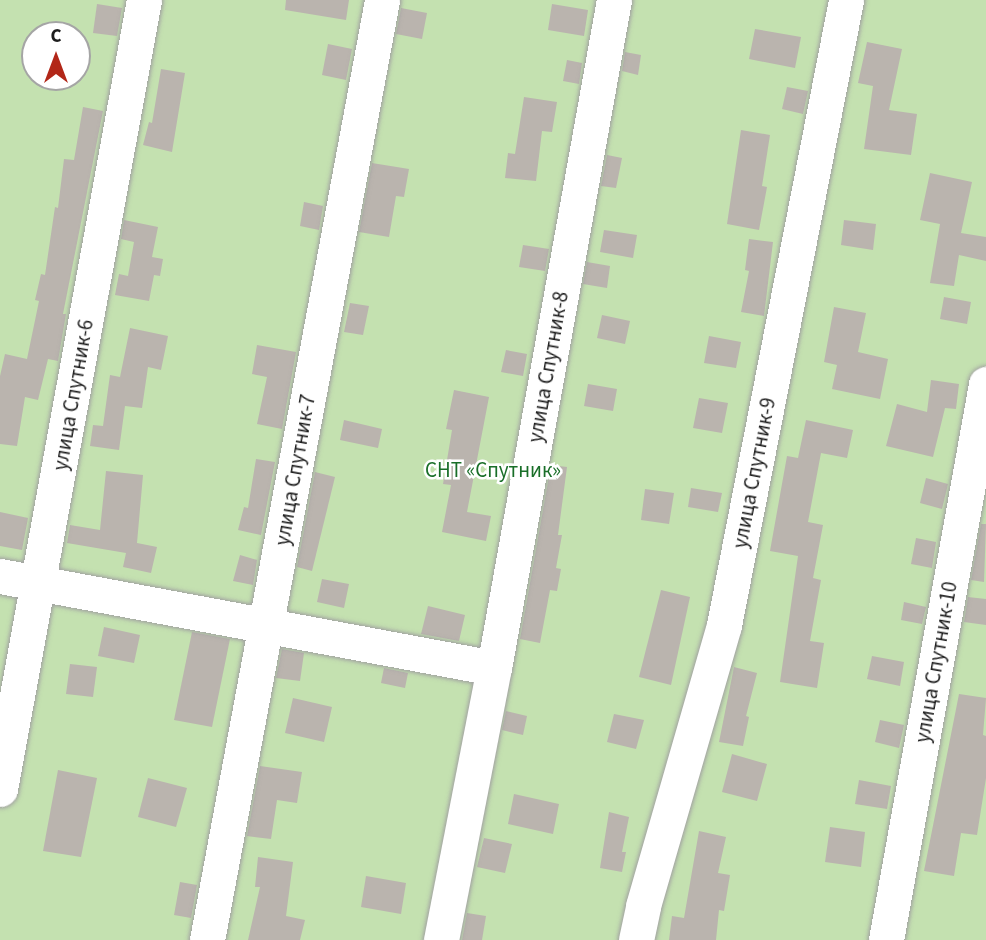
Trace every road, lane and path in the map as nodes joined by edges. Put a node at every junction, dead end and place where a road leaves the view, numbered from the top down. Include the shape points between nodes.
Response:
1 (144, 0) edge
2 (382, 0) edge
3 (614, 0) edge
4 (846, 0) edge
5 (986, 384) edge
6 (0, 576) edge
7 (39, 584) junction
8 (267, 623) junction
9 (494, 668) junction
10 (0, 789) edge
11 (207, 940) edge
12 (441, 940) edge
13 (636, 940) edge
14 (886, 940) edge

1 - 7 street, улица Спутник-6
2 - 8 street, улица Спутник-7
3 - 9 street, улица Спутник-8
4 - 13 street, улица Спутник-9 via 724,625
5 - 14 street, улица Спутник-10
6 - 7 street
7 - 8 street
7 - 10 street, улица Спутник-6
8 - 9 street
8 - 11 street, улица Спутник-7
9 - 12 street, улица Спутник-8

